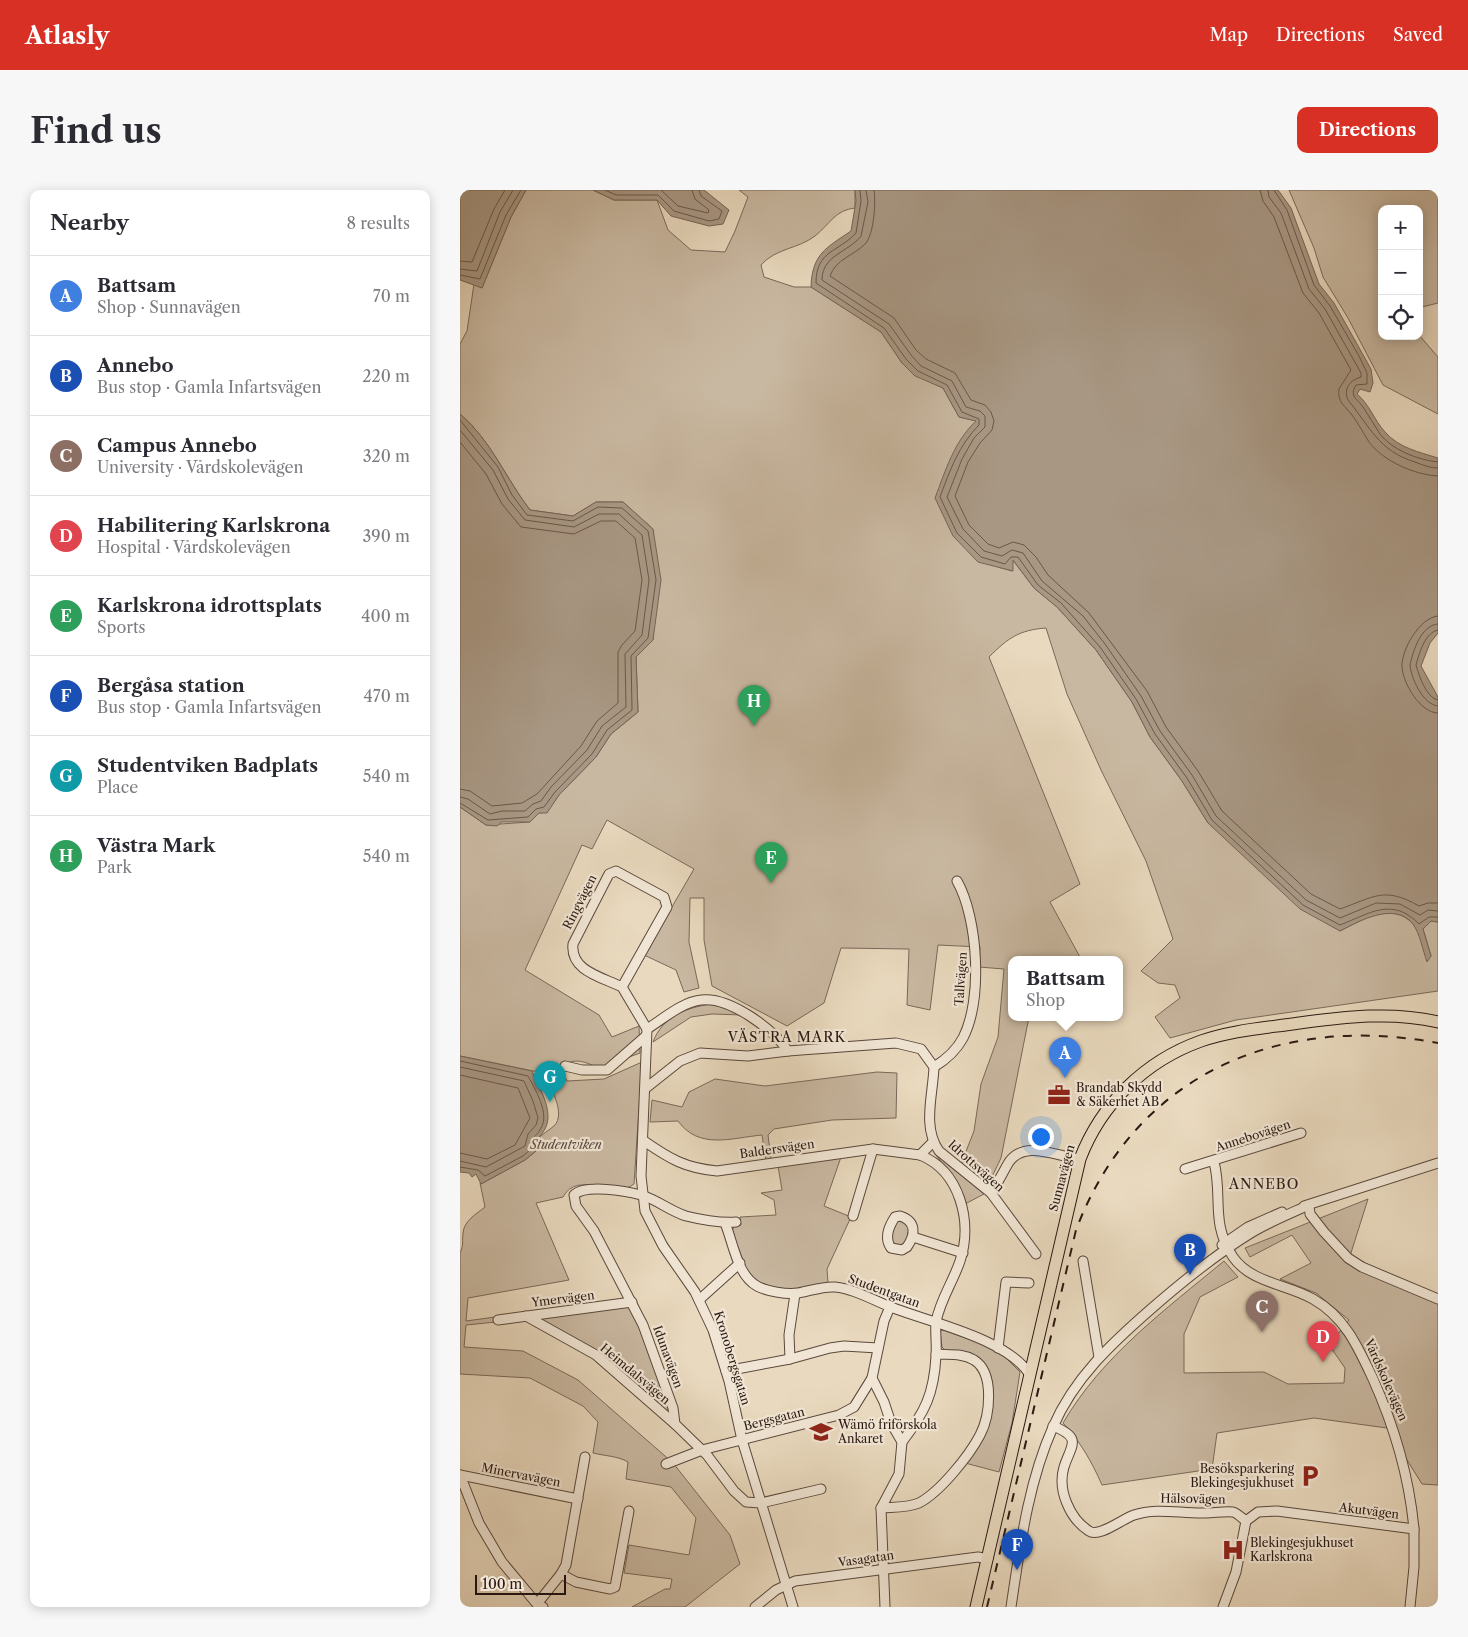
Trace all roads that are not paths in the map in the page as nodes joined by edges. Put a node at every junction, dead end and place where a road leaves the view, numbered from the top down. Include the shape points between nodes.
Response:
1 (957, 881) dead end
2 (622, 987) junction
3 (1438, 1022) edge
4 (647, 1032) junction
5 (788, 1050) junction
6 (565, 1066) dead end
7 (934, 1067) junction
8 (646, 1088) junction
9 (1301, 1133) dead end
10 (644, 1142) junction
11 (933, 1142) junction
12 (874, 1149) junction
13 (920, 1155) junction
14 (1080, 1159) junction
15 (1214, 1162) junction
16 (1438, 1163) edge
17 (1185, 1170) dead end
18 (991, 1193) junction
19 (642, 1195) junction
20 (1309, 1205) junction
21 (853, 1216) dead end
22 (736, 1222) dead end
23 (725, 1223) junction
24 (913, 1237) dead end
25 (1227, 1245) junction
26 (962, 1253) junction
27 (1036, 1254) dead end
28 (1083, 1261) dead end
29 (740, 1263) junction
30 (1029, 1283) dead end
31 (795, 1294) junction
32 (1438, 1299) edge
33 (700, 1300) junction
34 (632, 1302) junction
35 (890, 1307) junction
36 (526, 1316) junction
37 (498, 1320) dead end
38 (936, 1322) junction
39 (878, 1348) junction
40 (998, 1348) junction
41 (936, 1354) junction
42 (1099, 1356) junction
43 (790, 1359) junction
44 (726, 1371) junction
45 (1030, 1375) junction
46 (872, 1378) junction
47 (674, 1424) junction
48 (1053, 1426) junction
49 (742, 1440) junction
50 (902, 1442) junction
51 (702, 1450) junction
52 (585, 1457) dead end
53 (666, 1464) dead end
54 (460, 1475) edge
55 (821, 1489) dead end
56 (578, 1499) junction
57 (761, 1503) junction
58 (881, 1508) junction
59 (629, 1511) dead end
60 (1246, 1521) junction
61 (1414, 1529) junction
62 (988, 1559) junction
63 (883, 1569) junction
64 (562, 1574) junction
65 (786, 1584) junction
66 (540, 1606) edge
67 (755, 1607) edge
68 (793, 1607) edge
69 (885, 1607) edge
70 (976, 1607) edge
71 (1011, 1607) edge
72 (1223, 1607) edge
73 (1410, 1607) edge

1 - 7 street, Tallvägen via 964,893 974,931 976,953 972,1007 963,1038 950,1056
2 - 2 street, Ringvägen via 667,907 664,897 616,871 609,874 573,944 572,952 579,967
2 - 4 street
3 - 14 main road, Sunnavägen via 1396,1016 1351,1016 1201,1041 1166,1058 1131,1084 1099,1118
4 - 5 street via 678,1009 701,1000 717,1002 754,1019
4 - 6 street via 607,1070
4 - 8 street, Kronobergsgatan
5 - 7 street via 896,1042 921,1049
5 - 8 street via 748,1056 700,1053 680,1060
7 - 11 street, Idrottsvägen via 929,1111
8 - 10 street, Kronobergsgatan
9 - 15 street, Annebovägen
10 - 12 street, Baldersvägen via 675,1162 694,1169 717,1171
10 - 19 street, Kronobergsgatan
11 - 13 street
11 - 18 street, Idrottsvägen
12 - 13 street, Baldersvägen
12 - 21 street
13 - 26 street via 935,1161 956,1188 965,1232
14 - 18 street via 1042,1151 1022,1152 1009,1162
14 - 45 main road, Sunnavägen
15 - 17 street, Annebovägen
15 - 25 street, Annebovägen via 1219,1227
16 - 20 street
18 - 27 street, Idrottsvägen
19 - 23 street via 675,1212
19 - 33 street, Kronobergsgatan via 645,1211 663,1246
19 - 34 street, Idunavägen via 592,1188 574,1196 576,1206 594,1231
20 - 25 street
20 - 32 street via 1310,1214 1348,1258
22 - 23 street
23 - 29 street, Studentgatan
24 - 26 street
25 - 42 street
25 - 61 street, Vårdskolevägen via 1238,1264 1248,1272 1297,1291 1324,1306 1346,1327 1385,1407 1398,1443 1409,1487
26 - 38 street
28 - 42 street
29 - 31 street, Studentgatan via 756,1286
29 - 33 street
30 - 40 street via 1006,1282
31 - 35 street, Studentgatan via 835,1287
31 - 43 street via 789,1335
33 - 44 street, Kronobergsgatan
34 - 36 street, Ymervägen
34 - 47 street, Idunavägen via 673,1408
35 - 38 street, Studentgatan
35 - 39 street
36 - 37 street, Ymervägen
36 - 47 street, Heimdalsvägen via 596,1355
38 - 40 street, Studentgatan
38 - 41 street
39 - 43 street via 844,1346
39 - 46 street
40 - 45 street, Studentgatan via 1017,1359
41 - 50 street via 929,1402
41 - 58 street via 963,1355 983,1368 989,1393 981,1433 963,1462 920,1502 911,1506
42 - 48 street via 1071,1393
43 - 44 street
44 - 49 street, Kronobergsgatan
45 - 62 main road, Sunnavägen
46 - 49 street, Bergsgatan via 854,1407 840,1415
46 - 50 street
47 - 51 street
48 - 60 street, Hälsovägen via 1072,1439 1072,1453 1064,1467 1063,1490 1071,1512 1095,1534 1102,1533 1120,1520 1152,1510 1234,1512
48 - 71 street via 1034,1479
49 - 51 street, Bergsgatan
49 - 57 street, Kronobergsgatan
50 - 58 street via 899,1474
51 - 53 street, Bergsgatan
51 - 57 street via 746,1502
52 - 56 street, Minervavägen
54 - 56 street, Minervavägen
54 - 66 street, Minervavägen via 479,1523 502,1562
55 - 57 street
56 - 64 street, Minervavägen
57 - 65 street, Kronobergsgatan
58 - 63 street
59 - 64 street via 615,1587 610,1589 576,1582
60 - 61 street, Akutvägen via 1258,1512 1277,1511
60 - 72 street via 1236,1572
61 - 73 street, Akutvägen
62 - 63 street, Vasagatan via 978,1557
62 - 70 main road, Sunnavägen
63 - 65 street, Vasagatan
63 - 69 street
64 - 66 street, Minervavägen
65 - 67 street, Vasagatan
65 - 68 street, Kronobergsgatan

